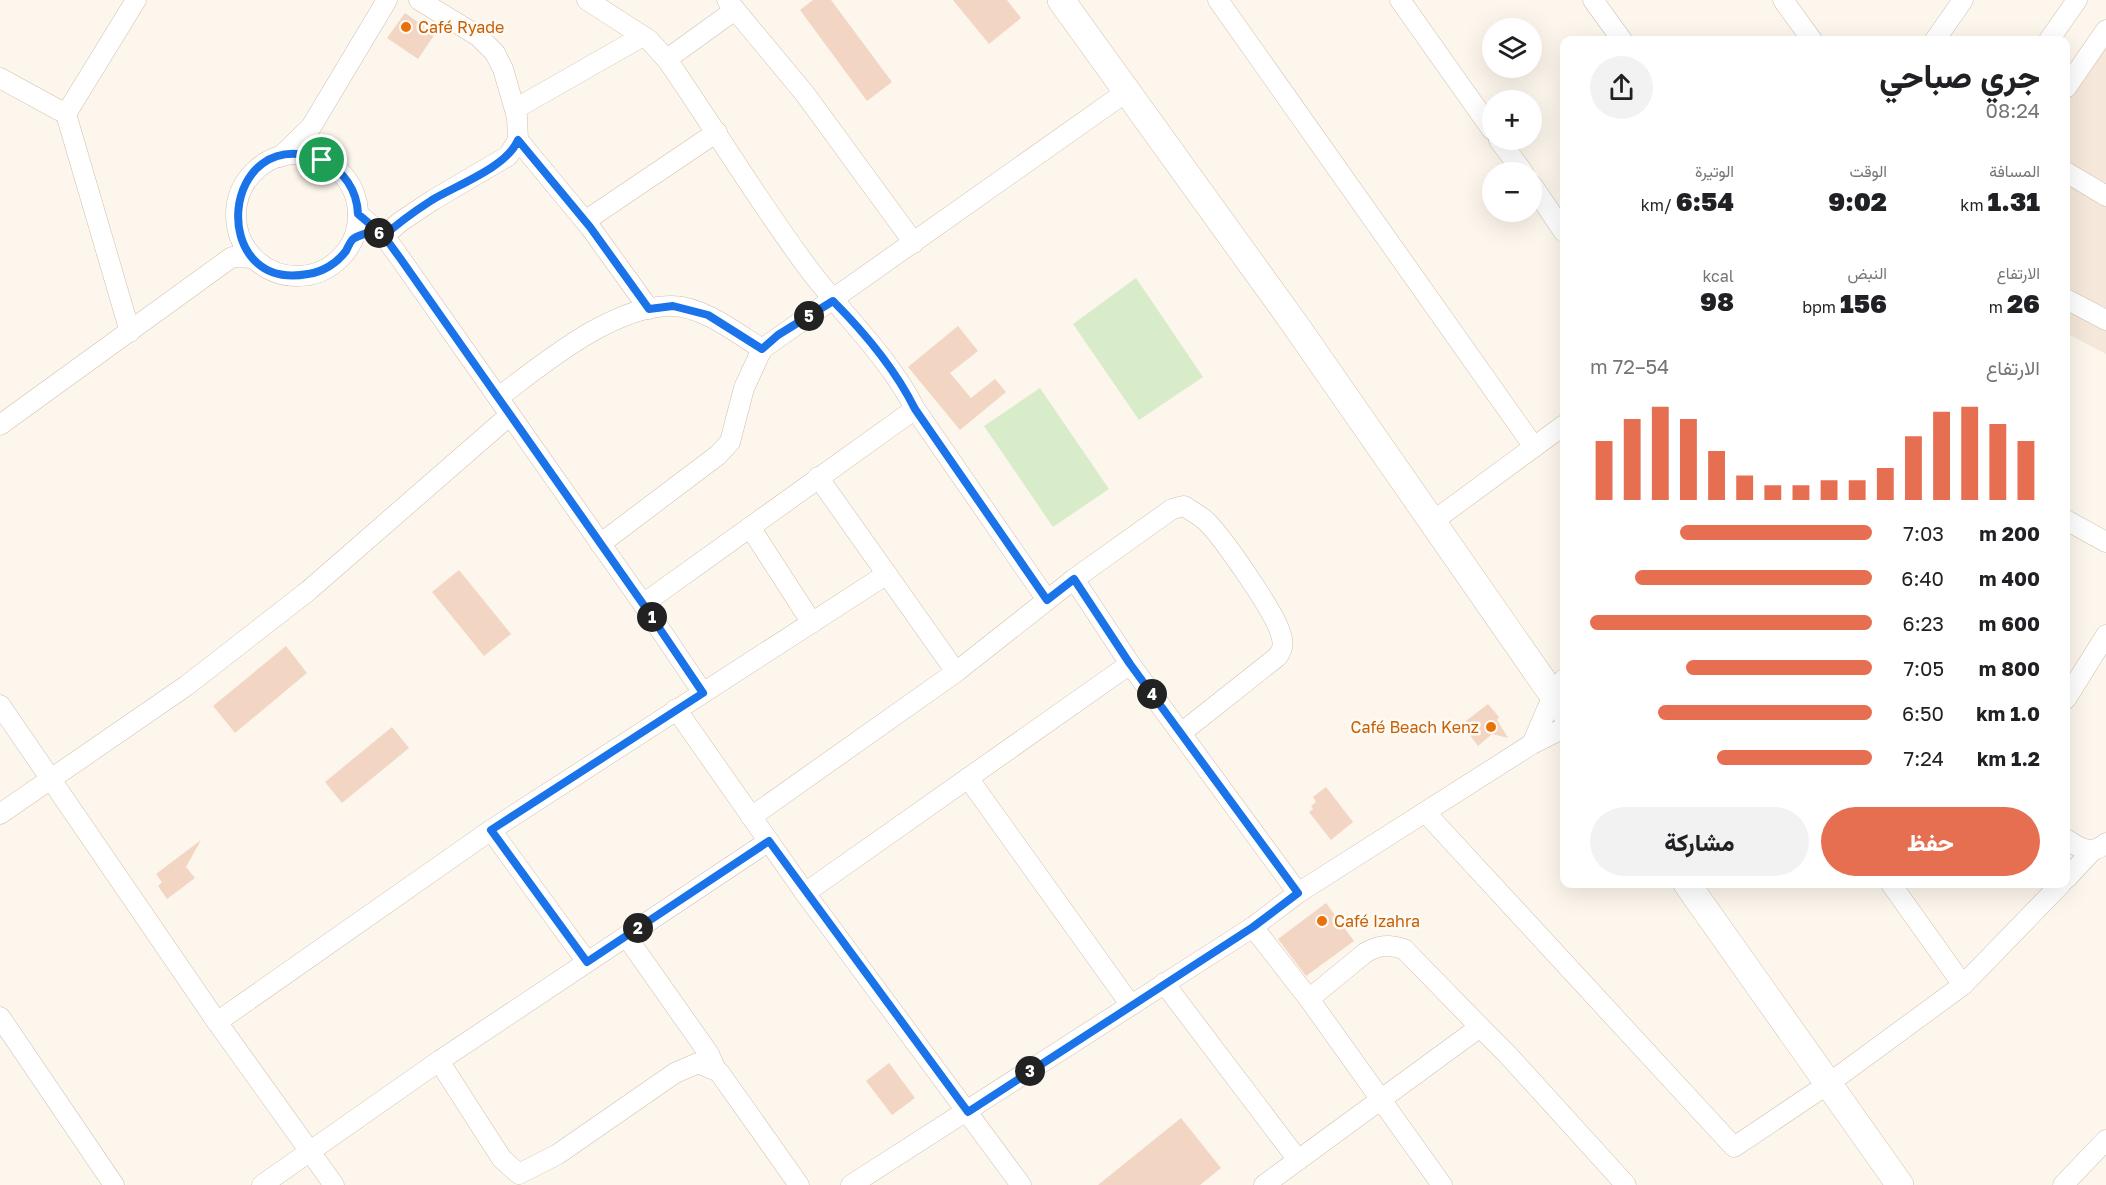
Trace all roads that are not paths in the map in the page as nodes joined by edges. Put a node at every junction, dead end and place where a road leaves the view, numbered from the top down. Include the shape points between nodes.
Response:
1 (136, 0) edge
2 (387, 0) edge
3 (419, 0) edge
4 (587, 0) edge
5 (1061, 0) edge
6 (1218, 0) edge
7 (1400, 0) edge
8 (1593, 0) edge
9 (1783, 0) edge
10 (1963, 0) edge
11 (2077, 0) edge
12 (731, 5) edge
13 (2106, 30) edge
14 (644, 36) junction
15 (1619, 36) edge
16 (1809, 36) edge
17 (1938, 36) edge
18 (2052, 36) edge
19 (667, 59) junction
20 (0, 78) edge
21 (2070, 82) edge
22 (1126, 92) junction
23 (514, 109) junction
24 (66, 114) junction
25 (1482, 116) edge
26 (311, 127) junction
27 (717, 132) junction
28 (518, 140) junction
29 (279, 157) junction
30 (316, 158) junction
31 (2070, 174) edge
32 (2106, 196) edge
33 (1542, 200) edge
34 (358, 214) junction
35 (585, 221) junction
36 (1560, 226) edge
37 (238, 228) junction
38 (379, 233) junction
39 (352, 240) junction
40 (914, 243) junction
41 (232, 257) junction
42 (254, 258) junction
43 (833, 301) junction
44 (2070, 301) edge
45 (649, 309) junction
46 (2106, 320) edge
47 (130, 332) junction
48 (762, 349) junction
49 (499, 397) junction
50 (915, 409) junction
51 (510, 415) junction
52 (0, 425) edge
53 (1560, 428) edge
54 (1534, 447) junction
55 (819, 477) junction
56 (1432, 522) junction
57 (2070, 522) edge
58 (750, 526) junction
59 (2106, 542) edge
60 (600, 544) junction
61 (887, 574) junction
62 (1074, 579) junction
63 (1047, 600) junction
64 (643, 604) junction
65 (812, 623) junction
66 (2106, 635) edge
67 (1130, 664) junction
68 (956, 672) junction
69 (703, 693) junction
70 (2070, 693) edge
71 (1560, 694) edge
72 (1560, 697) edge
73 (0, 705) edge
74 (676, 708) junction
75 (1560, 730) edge
76 (1181, 733) junction
77 (1532, 744) junction
78 (52, 777) junction
79 (968, 778) junction
80 (1425, 812) junction
81 (0, 814) edge
82 (751, 817) junction
83 (491, 830) junction
84 (769, 841) junction
85 (2070, 842) edge
86 (2100, 847) edge
87 (2070, 875) edge
88 (1690, 888) edge
89 (1894, 888) edge
90 (2057, 888) edge
91 (805, 893) junction
92 (1298, 893) junction
93 (1253, 927) junction
94 (626, 936) junction
95 (587, 962) junction
96 (1164, 983) junction
97 (1963, 985) junction
98 (1309, 999) junction
99 (1130, 1004) junction
100 (0, 1017) edge
101 (217, 1022) junction
102 (1480, 1027) junction
103 (439, 1061) junction
104 (716, 1070) junction
105 (1828, 1084) junction
106 (1378, 1100) junction
107 (968, 1112) junction
108 (2106, 1140) edge
109 (310, 1151) junction
110 (1298, 1160) junction
111 (1273, 1182) edge
112 (114, 1185) edge
113 (262, 1185) edge
114 (334, 1185) edge
115 (799, 1185) edge
116 (851, 1185) edge
117 (1021, 1185) edge
118 (1442, 1185) edge
119 (1626, 1185) edge
120 (1899, 1185) edge
121 (2063, 1185) edge

1 - 24 street
2 - 26 street
3 - 23 street via 488,45 503,69
4 - 14 street
5 - 22 street
6 - 54 street
7 - 25 street
8 - 15 street
9 - 16 street
10 - 17 street
11 - 18 street
12 - 19 street
12 - 40 street via 805,94
13 - 21 street
14 - 19 street
14 - 23 street
19 - 27 street
20 - 24 street
22 - 40 street
22 - 56 street via 1287,313
23 - 28 street
24 - 47 street
26 - 29 street
26 - 30 street
27 - 35 street
27 - 43 street
28 - 35 street
28 - 38 street via 508,156
29 - 30 street via 301,154
29 - 37 street via 261,166 247,180 237,203
30 - 34 street via 333,166 346,180 355,196
31 - 32 street
33 - 36 street
34 - 38 street
34 - 39 street
35 - 45 street
37 - 41 street
37 - 42 street via 243,244
38 - 39 street
38 - 49 street
39 - 42 street via 335,262 310,274 283,274
40 - 43 street
41 - 42 street
41 - 47 street
43 - 48 street
43 - 50 street via 886,362
44 - 46 street
45 - 48 street via 673,306 708,315
45 - 49 street via 568,345
47 - 52 street
48 - 60 street via 744,388 729,442 718,455
49 - 51 street
50 - 55 street
50 - 63 street
51 - 60 street
51 - 78 street via 308,591 186,686
53 - 54 street
54 - 56 street
55 - 58 street
55 - 61 street
56 - 71 street
57 - 59 street
58 - 64 street
58 - 65 street
60 - 64 street
61 - 65 street
61 - 68 street
62 - 63 street
62 - 67 street
62 - 76 street via 1172,508 1184,506 1208,523 1239,564 1281,633 1282,651
63 - 68 street
64 - 69 street
65 - 69 street
66 - 70 street
67 - 76 street
67 - 79 street
68 - 82 street
69 - 74 street
72 - 77 street
73 - 78 street
74 - 82 street
74 - 83 street
75 - 77 street
76 - 92 street
77 - 80 street
78 - 81 street
78 - 101 street
79 - 91 street
79 - 99 street
80 - 92 street
80 - 105 street via 1734,1147
82 - 84 street
83 - 95 street
83 - 101 street
84 - 91 street
84 - 94 street
85 - 86 street via 2082,850
86 - 87 street
88 - 105 street
89 - 97 street
90 - 97 street
91 - 107 street
92 - 93 street
93 - 96 street
93 - 98 street
94 - 95 street
94 - 104 street via 709,1054
95 - 103 street
96 - 99 street
96 - 110 street
97 - 105 street
98 - 102 street via 1365,953 1391,945 1404,949
98 - 106 street
99 - 107 street
100 - 112 street
101 - 109 street
102 - 106 street
102 - 119 street
103 - 104 street via 502,1159 519,1174 558,1154 689,1065 698,1063
103 - 109 street
104 - 115 street
105 - 120 street
106 - 110 street
106 - 118 street
107 - 116 street
107 - 117 street
108 - 121 street
109 - 113 street
109 - 114 street
110 - 111 street

